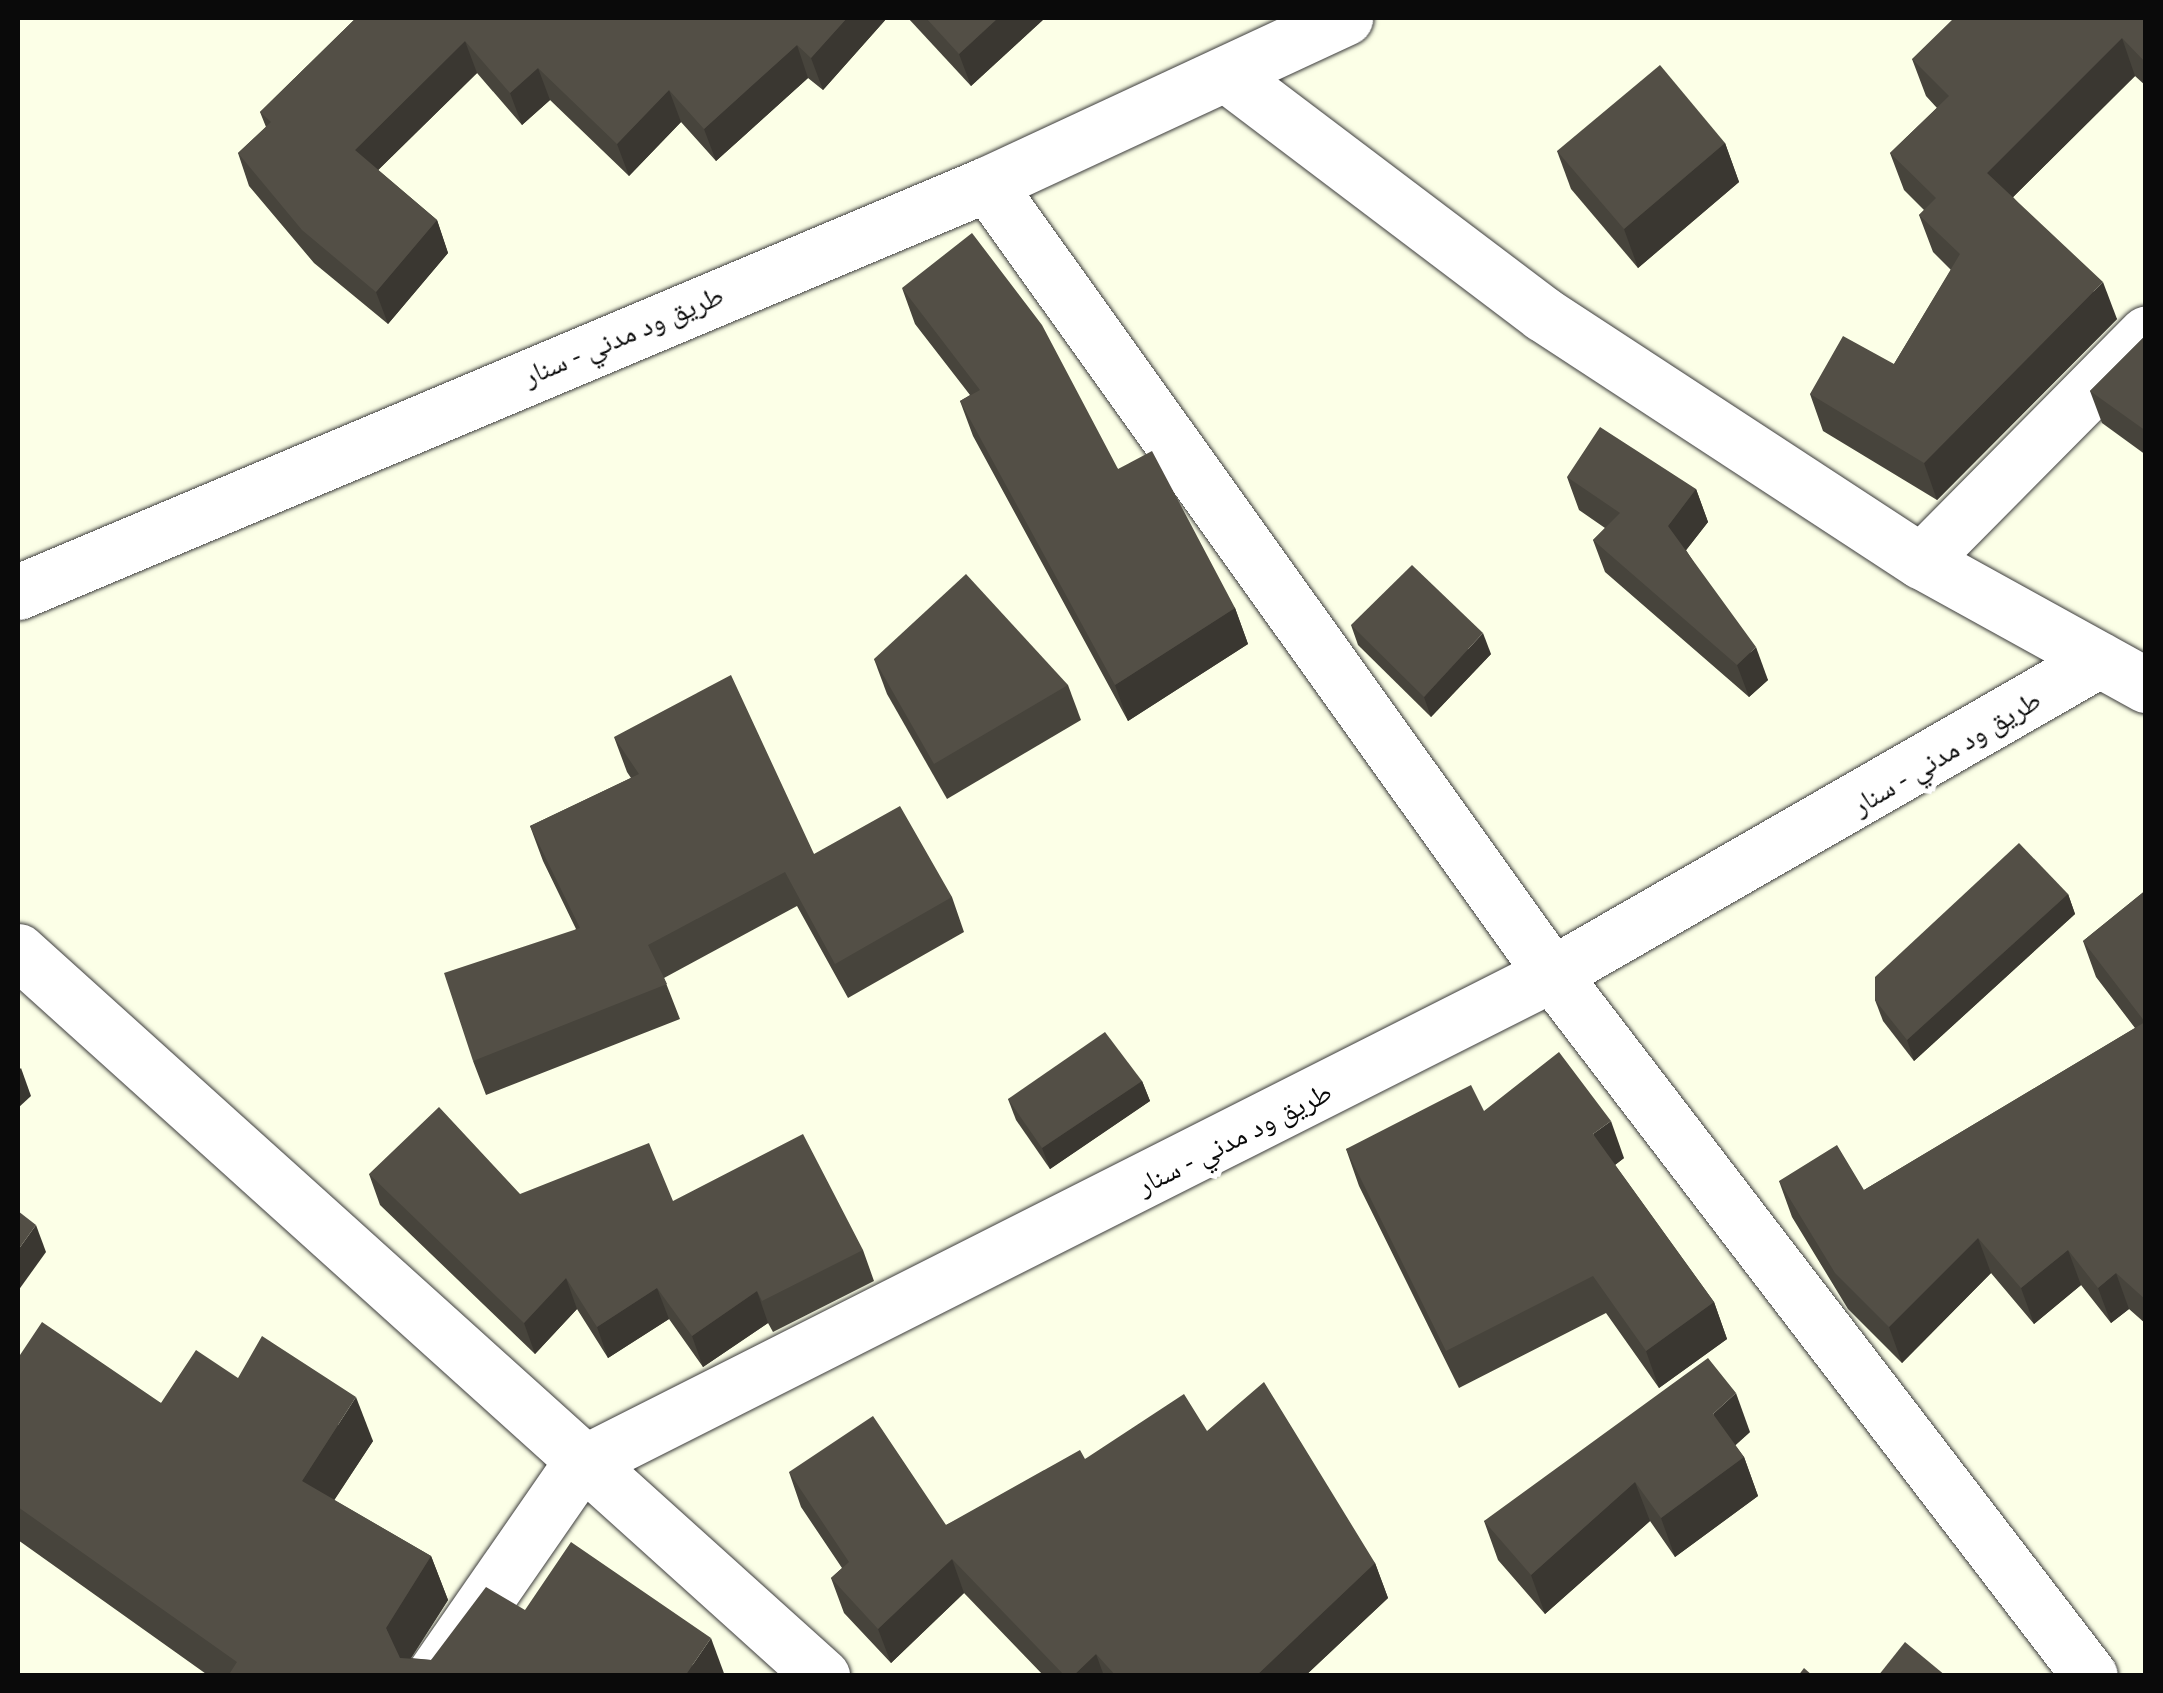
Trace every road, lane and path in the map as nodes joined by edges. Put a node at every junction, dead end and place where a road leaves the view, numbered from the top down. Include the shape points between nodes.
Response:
1 (1345, 18) edge
2 (1226, 75) junction
3 (988, 184) junction
4 (2146, 334) edge
5 (1921, 561) junction
6 (18, 592) edge
7 (2122, 672) edge
8 (18, 950) edge
9 (1552, 974) junction
10 (579, 1465) junction
11 (434, 1676) edge
12 (822, 1676) edge
13 (2090, 1676) edge

1 - 2 street, طريق ود مدني - سنار
2 - 3 street, طريق ود مدني - سنار
2 - 5 street, طريق ود مدني - سنار via 1544,314
3 - 6 street, طريق ود مدني - سنار
3 - 9 street
4 - 5 street
5 - 7 street, طريق ود مدني - سنار
7 - 9 street, طريق ود مدني - سنار
8 - 10 street
9 - 10 street, طريق ود مدني - سنار
9 - 13 street
10 - 11 street, طريق ود مدني - سنار
10 - 12 street

